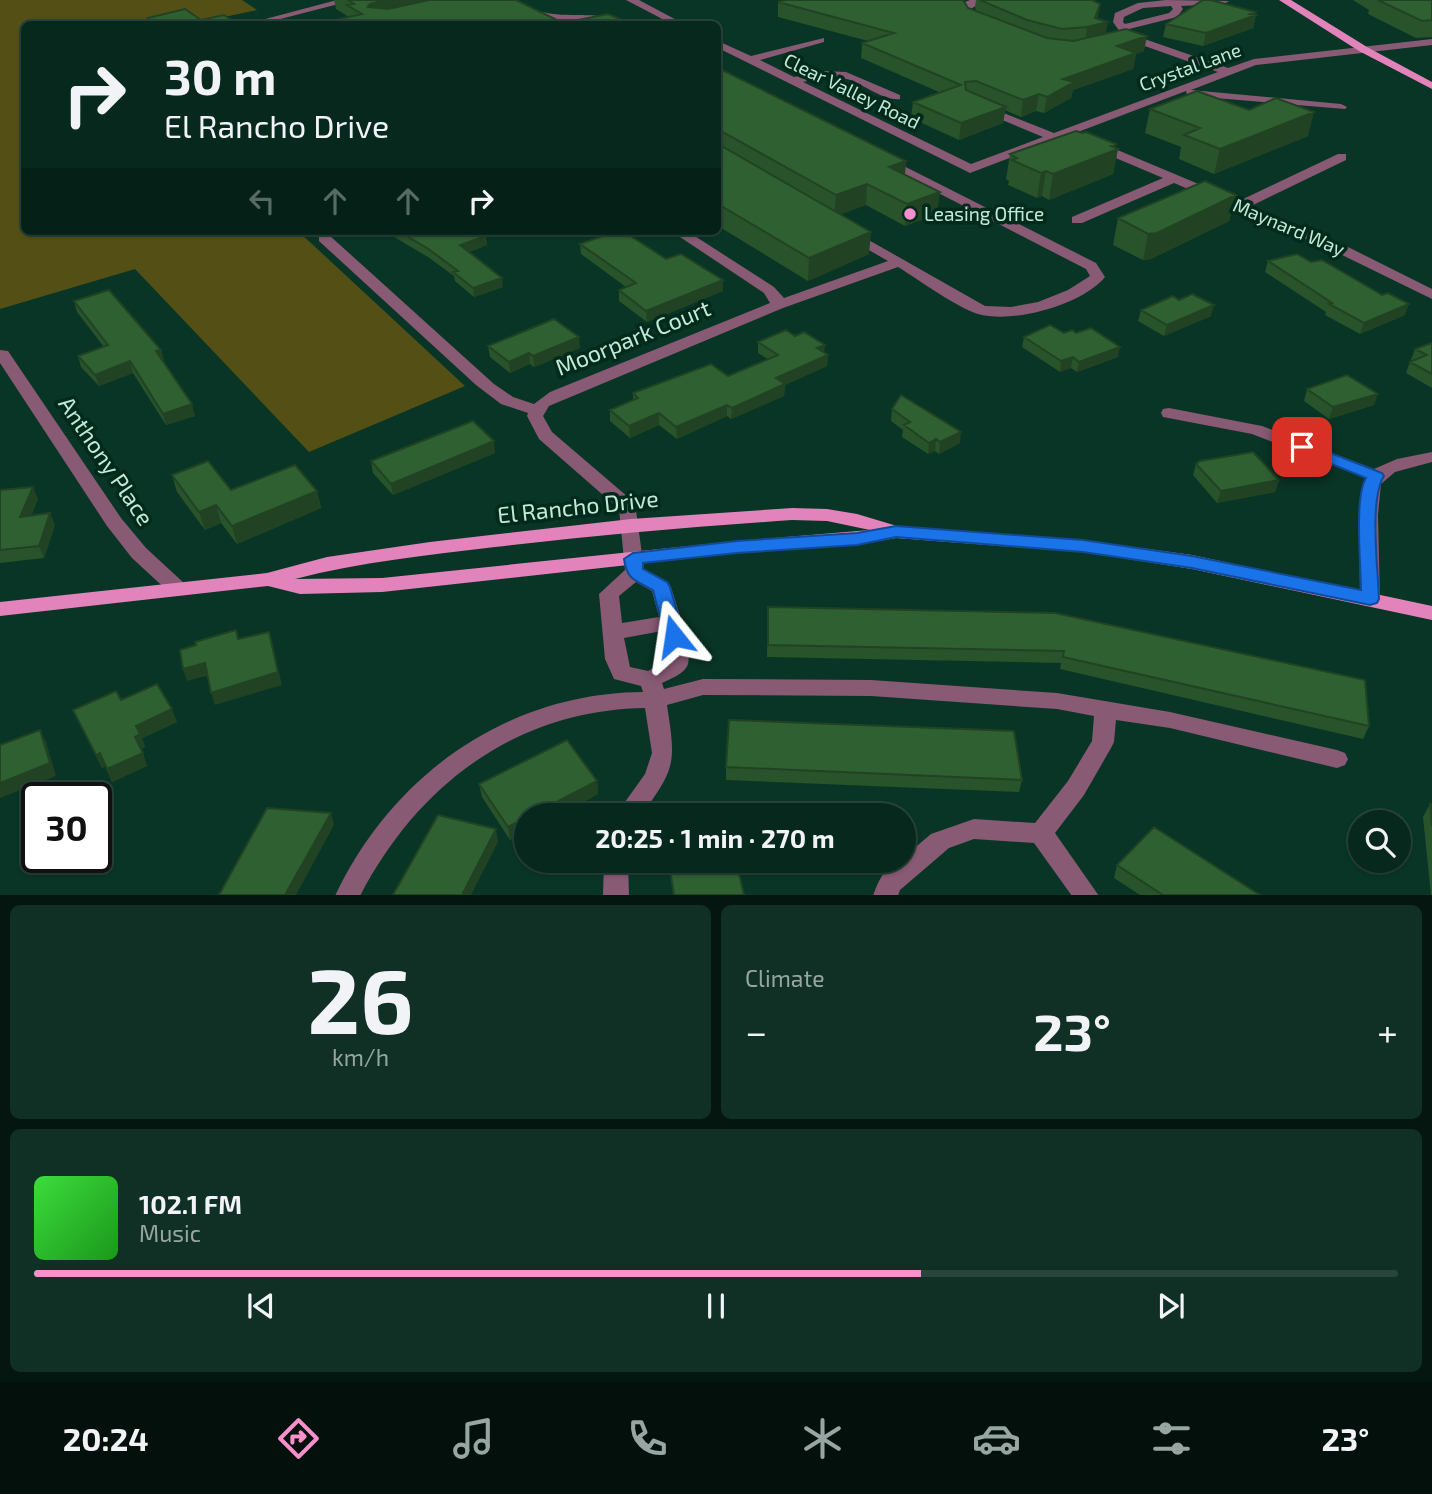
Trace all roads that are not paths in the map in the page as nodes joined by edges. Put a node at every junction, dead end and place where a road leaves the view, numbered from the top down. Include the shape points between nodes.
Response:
1 (349, 0) edge
2 (498, 0) edge
3 (631, 0) edge
4 (979, 0) edge
5 (1284, 0) edge
6 (1172, 1) edge
7 (1224, 1) edge
8 (535, 3) dead end
9 (522, 6) junction
10 (263, 21) edge
11 (565, 21) edge
12 (606, 21) edge
13 (673, 21) edge
14 (995, 28) edge
15 (1124, 35) junction
16 (820, 40) dead end
17 (1432, 42) edge
18 (721, 46) edge
19 (1363, 49) junction
20 (750, 60) junction
21 (1227, 71) junction
22 (792, 81) junction
23 (1432, 86) edge
24 (1177, 90) junction
25 (896, 97) dead end
26 (969, 102) edge
27 (1341, 107) dead end
28 (1060, 135) junction
29 (867, 151) edge
30 (1342, 157) dead end
31 (971, 169) joint
32 (1174, 178) junction
33 (1240, 206) junction
34 (1077, 220) dead end
35 (842, 229) edge
36 (684, 235) edge
37 (324, 238) dead end
38 (899, 262) junction
39 (1432, 295) edge
40 (778, 305) junction
41 (2, 354) dead end
42 (537, 410) junction
43 (1169, 413) dead end
44 (1432, 457) edge
45 (1376, 476) junction
46 (631, 524) junction
47 (896, 532) junction
48 (634, 565) junction
49 (267, 580) junction
50 (178, 589) junction
51 (1370, 599) junction
52 (0, 609) edge
53 (1432, 613) edge
54 (670, 622) junction
55 (615, 632) junction
56 (653, 690) junction
57 (1106, 710) junction
58 (1337, 759) dead end
59 (636, 803) edge
60 (1041, 833) junction
61 (616, 873) edge
62 (347, 895) edge
63 (616, 895) edge
64 (886, 895) edge
65 (1087, 895) edge

1 - 10 street
2 - 9 street
3 - 13 street
4 - 14 street via 968,4 971,19
5 - 19 main road
6 - 7 street
6 - 15 street via 1178,9 1173,15
6 - 15 street via 1124,11 1118,18
8 - 9 street
9 - 11 street
11 - 12 street
15 - 21 street
16 - 20 street
17 - 19 street, Crystal Lane
18 - 20 street, Clear Valley Road
19 - 21 street, Crystal Lane via 1271,58
19 - 23 main road
20 - 22 street, Clear Valley Road
21 - 24 street, Crystal Lane
22 - 25 street via 836,73
22 - 31 street, Clear Valley Road
24 - 27 street
24 - 28 street, Crystal Lane
26 - 28 street, Maynard Way
28 - 31 street, Crystal Lane
28 - 32 street, Maynard Way
29 - 38 street via 1091,266 1098,278 1085,289 1024,311 997,313 981,310
30 - 33 street
32 - 33 street, Maynard Way
32 - 34 street
33 - 39 street, Maynard Way
35 - 38 street
36 - 40 street via 769,290
37 - 42 street via 505,401
38 - 40 street, Moorpark Court
40 - 42 street, Moorpark Court via 577,386
41 - 50 street, Anthony Place via 114,522
42 - 46 street via 536,421 545,435 628,507
43 - 45 street via 1256,430
44 - 45 street
45 - 51 street via 1368,511
46 - 47 main road, El Rancho Drive via 816,515 857,520
46 - 48 street
46 - 49 main road, El Rancho Drive via 374,556
47 - 48 main road, El Rancho Drive via 737,547
47 - 51 main road, El Rancho Drive via 1083,546 1192,562
48 - 49 main road, El Rancho Drive via 382,585 300,587
48 - 54 street via 661,587
48 - 55 street via 609,594
49 - 50 main road, El Rancho Drive
50 - 52 main road, El Rancho Drive
51 - 53 main road, El Rancho Drive
54 - 55 street
54 - 56 street via 678,664
55 - 56 street via 616,659 622,673
56 - 57 street via 966,692
56 - 59 street via 663,753 654,778
56 - 62 street via 553,714 448,766 418,795
57 - 58 street
57 - 60 street via 1103,742 1076,788
60 - 64 street via 974,829 940,841 890,883
60 - 65 street
61 - 63 street

